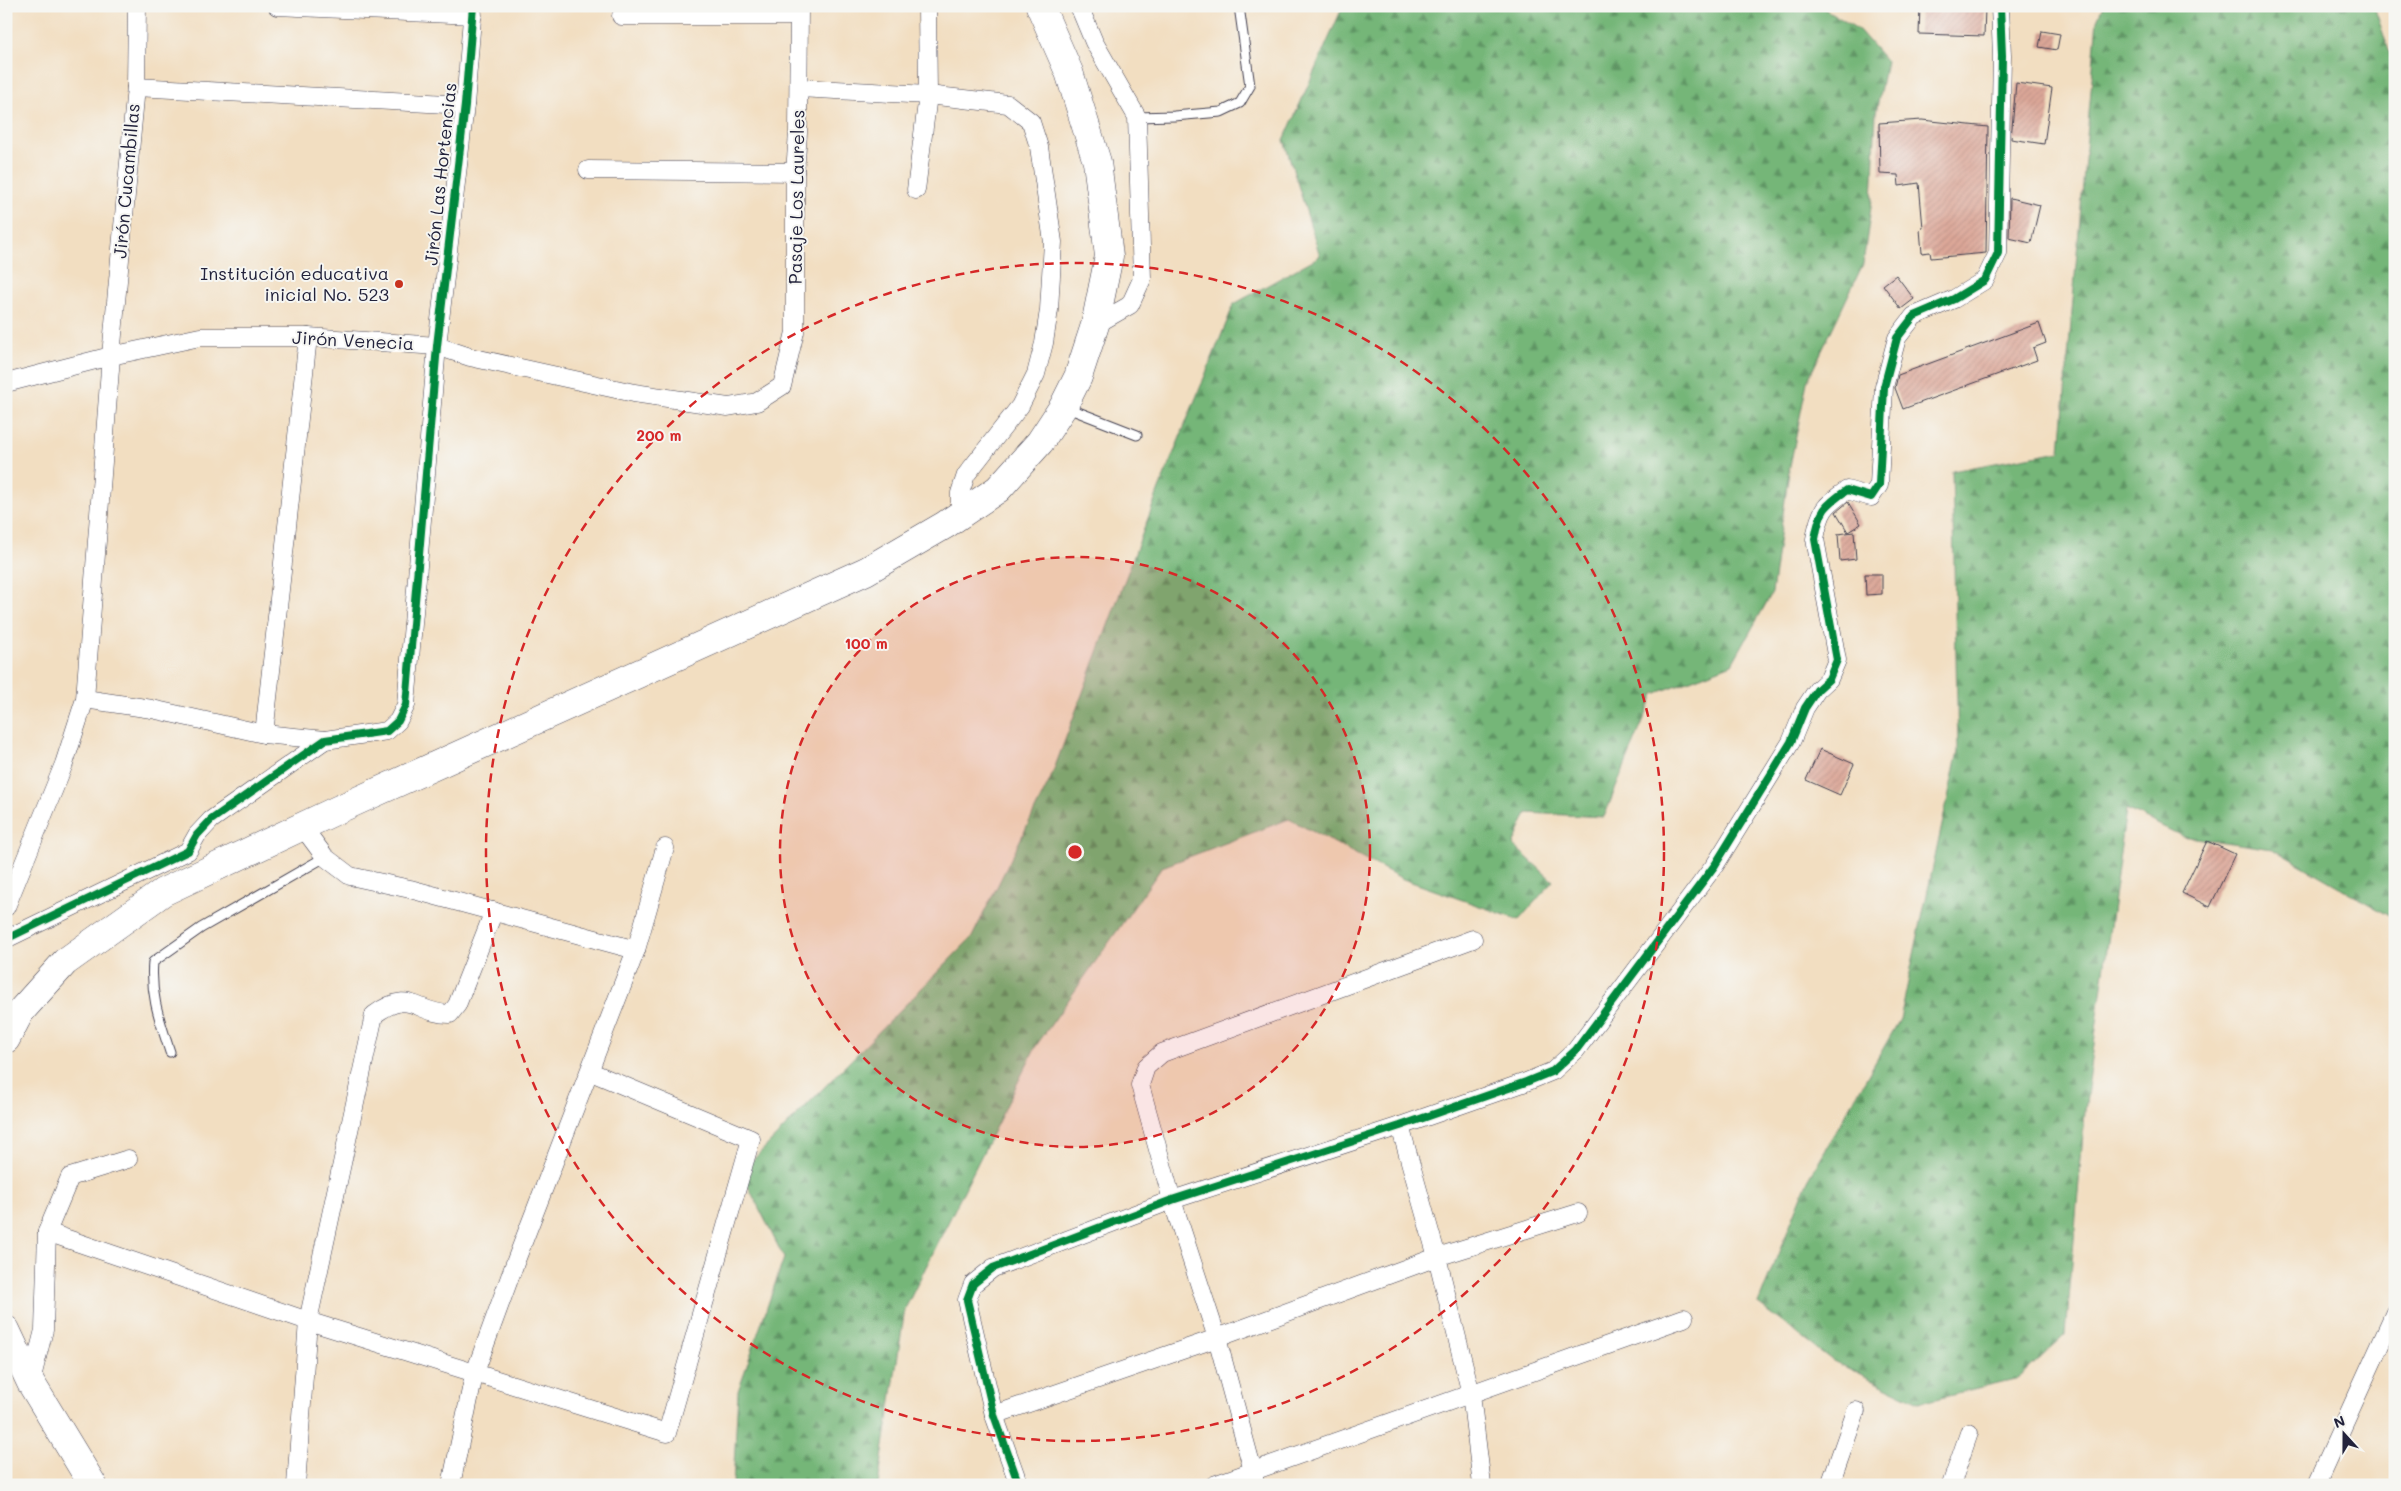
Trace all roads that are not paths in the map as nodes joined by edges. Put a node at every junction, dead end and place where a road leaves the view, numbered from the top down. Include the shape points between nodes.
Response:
1 (137, 6) edge
2 (277, 6) edge
3 (927, 6) edge
4 (1040, 6) edge
5 (1079, 6) edge
6 (1239, 6) edge
7 (2000, 6) edge
8 (473, 11) edge
9 (799, 11) edge
10 (621, 16) dead end
11 (136, 88) junction
12 (799, 88) junction
13 (928, 95) junction
14 (465, 105) junction
15 (1137, 116) junction
16 (588, 170) dead end
17 (796, 172) junction
18 (916, 190) dead end
19 (1095, 325) junction
20 (308, 337) junction
21 (437, 346) junction
22 (111, 356) junction
23 (6, 383) edge
24 (782, 386) joint
25 (1063, 407) junction
26 (1137, 436) dead end
27 (960, 515) junction
28 (85, 699) junction
29 (264, 734) junction
30 (325, 740) junction
31 (302, 826) junction
32 (665, 848) dead end
33 (325, 857) junction
34 (6, 907) edge
35 (494, 911) junction
36 (6, 939) edge
37 (1473, 939) dead end
38 (636, 950) junction
39 (6, 1039) edge
40 (170, 1052) dead end
41 (591, 1072) junction
42 (1400, 1126) junction
43 (128, 1159) dead end
44 (1172, 1200) junction
45 (1578, 1213) dead end
46 (47, 1232) junction
47 (1437, 1257) junction
48 (2395, 1312) edge
49 (1684, 1318) dead end
50 (308, 1321) junction
51 (6, 1330) edge
52 (1217, 1338) junction
53 (20, 1373) edge
54 (474, 1374) junction
55 (1471, 1394) junction
56 (1856, 1411) dead end
57 (994, 1415) junction
58 (1969, 1433) dead end
59 (1254, 1478) edge
60 (93, 1485) edge
61 (296, 1485) edge
62 (451, 1485) edge
63 (1019, 1485) edge
64 (1214, 1485) edge
65 (1482, 1485) edge
66 (1830, 1485) edge
67 (1951, 1485) edge
68 (2316, 1485) edge

1 - 11 street, Jirón Cucambillas
2 - 8 street
3 - 13 street
4 - 19 highway via 1069,72 1098,162 1109,256
5 - 15 street via 1094,42
6 - 15 lane via 1250,86 1240,103 1221,112
7 - 42 street via 1998,253 1985,280 1914,316 1897,338 1884,387 1879,485 1870,497 1847,490 1826,505 1818,521 1815,538 1837,660 1835,670 1805,708 1791,742 1715,865 1576,1050 1553,1071
8 - 14 street, Jirón Las Hortencias
9 - 10 street
9 - 12 street, Pasaje Los Laureles
11 - 14 street
11 - 22 street, Jirón Cucambillas
12 - 13 street
12 - 17 street, Pasaje Los Laureles
13 - 18 street
13 - 27 street via 1008,104 1031,122 1039,146 1053,242 1049,310 1036,374 1020,406 966,475 960,493
14 - 21 street, Jirón Las Hortencias
15 - 19 street via 1142,279 1130,306
16 - 17 street
17 - 24 street, Pasaje Los Laureles via 795,332
19 - 25 highway via 1078,376
20 - 21 street, Jirón Venecia
20 - 22 street, Jirón Venecia via 200,337
20 - 29 street
21 - 24 street, Jirón Venecia via 470,357 634,394 728,407 757,402
21 - 30 street, Jirón Las Hortencias via 406,705 398,721 387,731
22 - 23 street, Jirón Venecia
22 - 28 street, Jirón Cucambillas
25 - 26 lane
25 - 27 highway via 1040,442 998,489
27 - 31 highway via 866,571
28 - 29 street via 152,709
28 - 34 street, Jirón Cucambillas via 64,764
29 - 30 street
30 - 36 street via 211,820 188,851
31 - 33 street
31 - 39 highway via 163,892 66,962 20,1012
32 - 38 street
33 - 35 street via 350,876
33 - 40 lane via 201,928 153,962 154,1003
35 - 38 street
35 - 50 street via 457,1005 450,1014 440,1014 405,1001 386,1006 374,1015
37 - 44 street via 1162,1053 1146,1067 1140,1085
38 - 41 street
41 - 54 street
41 - 54 street via 751,1139 667,1433
42 - 44 street
42 - 47 street
43 - 46 street via 70,1177
44 - 52 street
44 - 57 street via 993,1268 973,1284 968,1300
45 - 47 street
46 - 50 street
46 - 53 street via 44,1330
47 - 52 street
47 - 55 street
48 - 68 street
49 - 55 street
50 - 54 street
50 - 61 street
51 - 53 highway
52 - 57 street
52 - 59 street
53 - 60 highway
54 - 62 street
55 - 59 street
55 - 65 street
56 - 66 street
57 - 63 street
58 - 67 street
59 - 64 street

